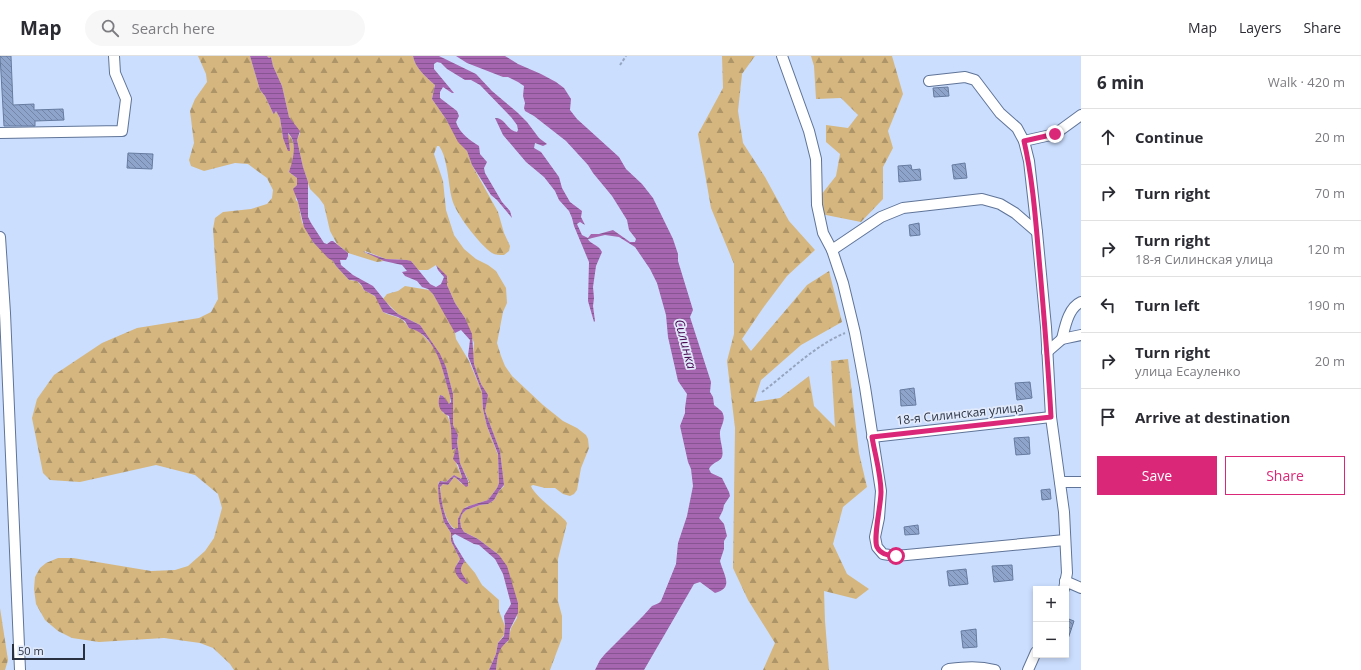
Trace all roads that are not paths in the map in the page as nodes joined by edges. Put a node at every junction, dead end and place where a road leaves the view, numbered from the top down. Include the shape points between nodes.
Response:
1 (114, 56) edge
2 (782, 56) edge
3 (929, 81) dead end
4 (1081, 115) edge
5 (0, 133) edge
6 (1024, 141) junction
7 (1037, 232) junction
8 (0, 237) edge
9 (832, 250) junction
10 (1081, 302) edge
11 (1081, 334) edge
12 (1062, 339) junction
13 (1047, 352) junction
14 (1051, 417) junction
15 (872, 437) junction
16 (1060, 482) junction
17 (1081, 482) edge
18 (1066, 540) junction
19 (1065, 585) edge
20 (1081, 588) edge
21 (1033, 658) edge
22 (20, 670) edge
23 (947, 670) edge
24 (995, 670) edge
25 (1028, 670) edge

1 - 5 street via 115,73 126,99 122,131
2 - 9 street via 809,131 816,159 818,212 823,233
3 - 6 street via 965,77 975,80 1000,113 1017,128
4 - 6 street via 1055,134
6 - 7 street via 1029,161
7 - 9 street via 1000,204 982,200 903,208 881,217
7 - 13 street
8 - 22 street
9 - 15 street via 854,329
10 - 12 street via 1072,309
11 - 12 street
12 - 13 street
13 - 14 street
14 - 15 street, 18-я Силинская улица
14 - 16 street
15 - 18 street via 881,491 875,537 877,547 883,554 896,556
16 - 17 street
16 - 18 street
18 - 19 street
19 - 20 street
21 - 25 street
23 - 24 street via 971,666

